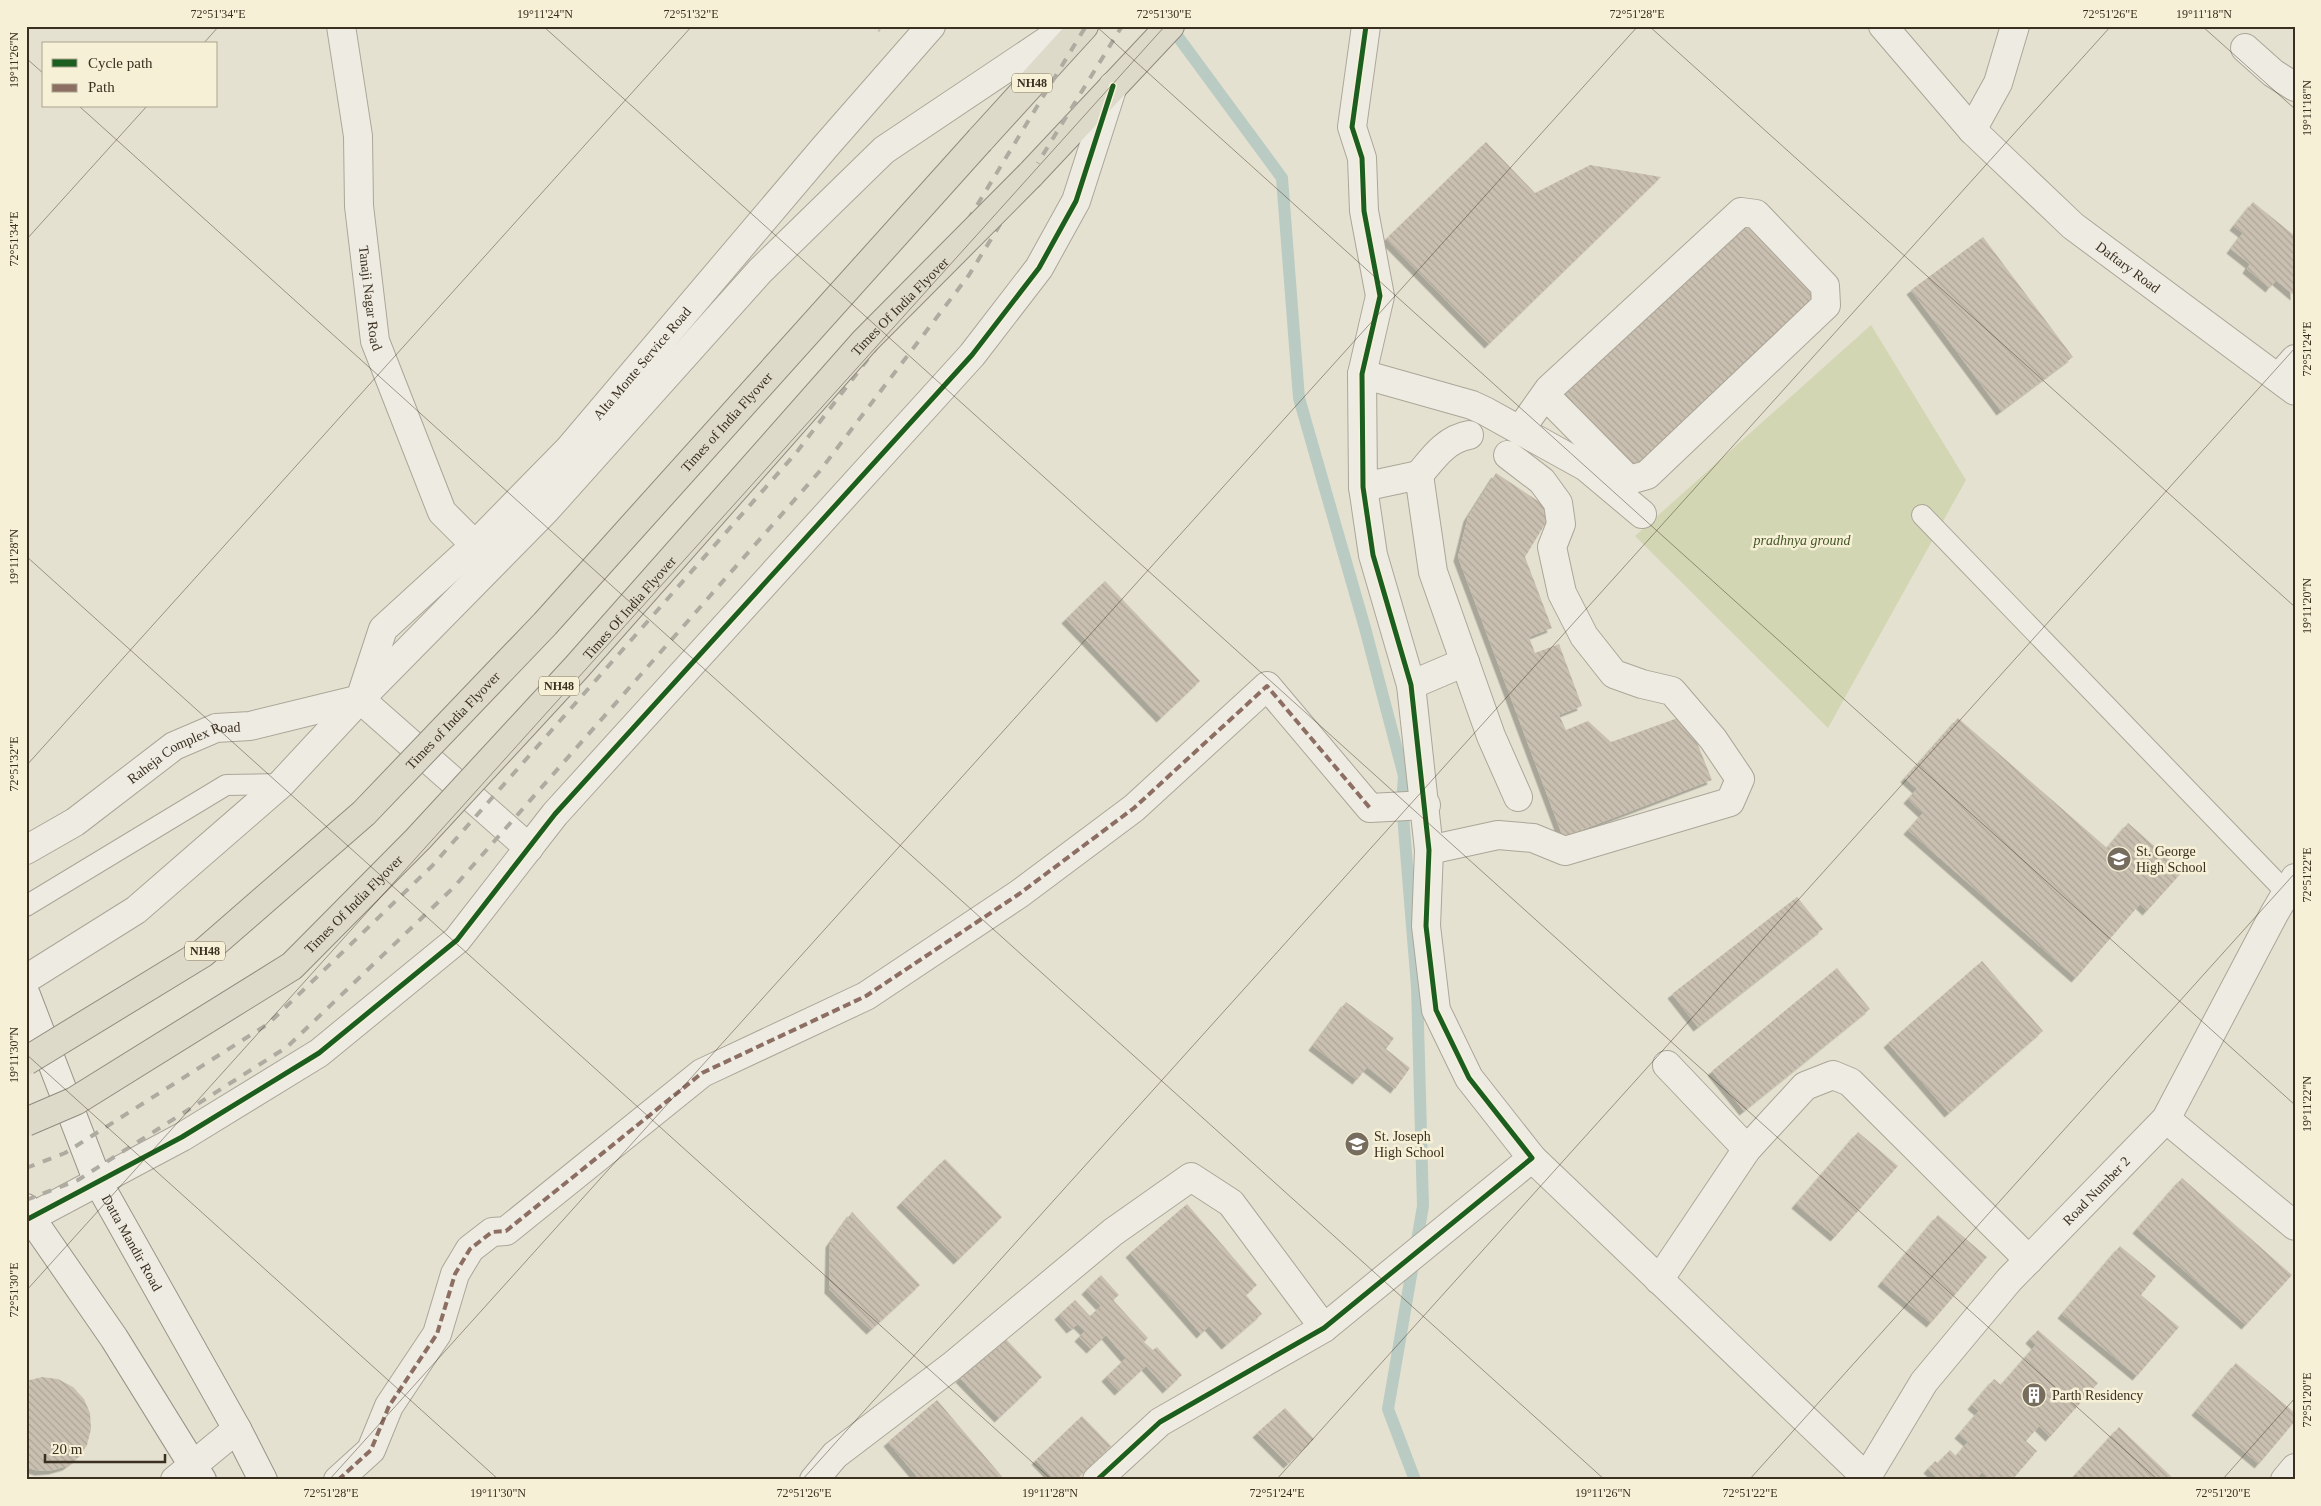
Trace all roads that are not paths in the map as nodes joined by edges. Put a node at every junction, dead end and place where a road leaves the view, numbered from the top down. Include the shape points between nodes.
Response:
1 (341, 26) edge
2 (931, 26) edge
3 (1069, 26) edge
4 (1084, 26) edge
5 (1170, 26) edge
6 (1366, 26) edge
7 (1883, 26) edge
8 (2015, 26) edge
9 (2245, 48) dead end
10 (1113, 86) junction
11 (2295, 87) edge
12 (1972, 130) junction
13 (1362, 374) junction
14 (2289, 375) edge
15 (1545, 395) junction
16 (1520, 430) junction
17 (1469, 435) dead end
18 (1508, 454) dead end
19 (1419, 475) junction
20 (1363, 488) junction
21 (1642, 514) dead end
22 (1922, 515) dead end
23 (475, 545) junction
24 (1465, 662) junction
25 (1411, 685) junction
26 (360, 699) junction
27 (281, 784) junction
28 (1518, 797) dead end
29 (1426, 805) junction
30 (529, 848) junction
31 (26, 850) edge
32 (1429, 850) junction
33 (2291, 885) edge
34 (26, 906) edge
35 (26, 979) edge
36 (26, 995) edge
37 (26, 1061) edge
38 (1667, 1065) dead end
39 (2166, 1119) junction
40 (26, 1122) edge
41 (1747, 1149) junction
42 (1532, 1158) junction
43 (98, 1182) junction
44 (28, 1216) edge
45 (2295, 1226) edge
46 (2029, 1260) junction
47 (1659, 1280) junction
48 (1324, 1328) junction
49 (237, 1429) junction
50 (2295, 1468) edge
51 (191, 1475) edge
52 (1867, 1479) edge
53 (263, 1480) edge
54 (338, 1480) edge
55 (814, 1480) edge
56 (1097, 1480) edge
57 (2285, 1480) edge

1 - 23 street, Tanaji Nagar Road via 358,136 360,206 375,341 442,512
2 - 23 street, Alta Monte Service Road via 824,147 569,449
3 - 26 street via 884,150 760,271 545,511
4 - 37 highway, Times of India Flyover / NH48, bridge via 545,624 364,813 203,953
5 - 10 highway, NH48
6 - 13 street via 1352,127 1362,158 1364,211 1380,296
7 - 12 street, Daftary Road
8 - 12 street via 1998,83
9 - 11 street
10 - 30 street via 1076,201 1039,268 972,355 555,814
10 - 40 highway, Times Of India Flyover / NH48, bridge via 1030,175 865,341 569,675 418,839 292,966 75,1101
12 - 14 street, Daftary Road via 2072,226
13 - 16 street via 1472,405
13 - 20 street
15 - 15 street via 1741,212 1756,214 1824,286 1826,306 1647,475 1629,480
15 - 16 street
16 - 21 street via 1586,467
17 - 19 street via 1456,437 1434,456
18 - 32 street via 1542,481 1558,503 1561,524 1552,547 1562,593 1584,636 1614,674 1672,691 1740,779 1730,802 1565,851 1533,838 1498,835
19 - 20 street
19 - 24 street via 1433,572
20 - 25 street via 1373,555
22 - 33 lane
23 - 26 street, Alta Monte Service Road via 383,629
24 - 25 street
24 - 28 street via 1491,736
25 - 29 street
26 - 27 street
26 - 30 street
26 - 31 street, Raheja Complex Road via 250,726 216,728 174,746 75,822
27 - 34 lane via 226,785
27 - 35 street via 136,910
29 - 32 street
29 - 54 street via 1370,808 1267,686 1134,808 1019,894 866,996 702,1073 506,1231 492,1232 470,1249 455,1274 437,1334 389,1406 371,1450
30 - 43 street via 457,940 319,1053 182,1137
32 - 42 street via 1426,926 1436,1010 1470,1078
33 - 39 street, Road Number 2
36 - 43 street, Datta Mandir Road
38 - 41 street
39 - 45 street
39 - 46 street, Road Number 2
41 - 46 street via 1805,1086 1833,1075 1850,1082
41 - 47 street
42 - 47 street
42 - 48 street
43 - 44 street
43 - 49 street, Datta Mandir Road
44 - 51 street via 114,1338
46 - 52 street, Road Number 2 via 1924,1382
47 - 52 street
48 - 55 street via 1231,1203 1191,1177 1113,1232 952,1366 835,1455
48 - 56 street via 1160,1422
49 - 51 street
49 - 53 street, Datta Mandir Road
50 - 57 street

